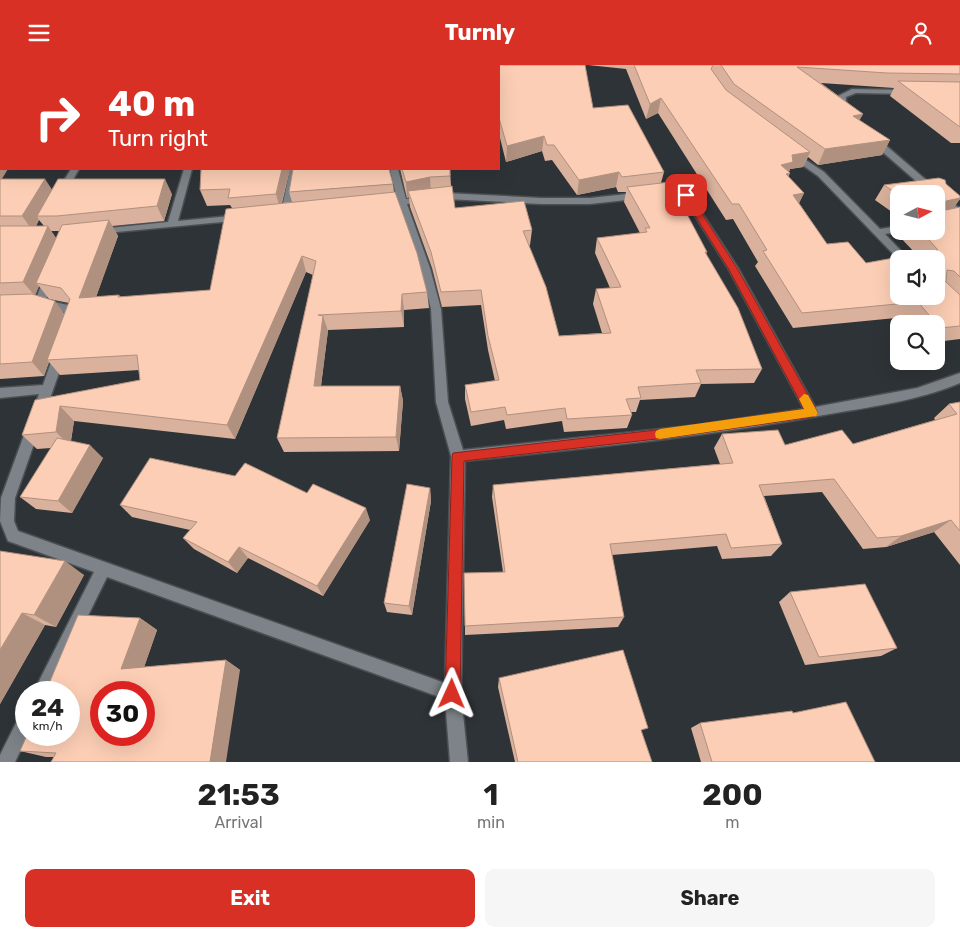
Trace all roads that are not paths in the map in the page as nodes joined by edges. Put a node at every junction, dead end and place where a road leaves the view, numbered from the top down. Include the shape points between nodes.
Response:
1 (916, 92) edge
2 (855, 122) edge
3 (870, 135) edge
4 (782, 146) edge
5 (74, 170) edge
6 (188, 170) edge
7 (294, 170) edge
8 (394, 170) edge
9 (59, 198) edge
10 (402, 203) junction
11 (373, 206) edge
12 (286, 213) edge
13 (957, 215) edge
14 (247, 217) edge
15 (172, 224) junction
16 (890, 230) edge
17 (877, 232) junction
18 (86, 234) edge
19 (895, 250) edge
20 (52, 270) edge
21 (960, 379) edge
22 (47, 389) junction
23 (0, 393) edge
24 (812, 413) junction
25 (458, 457) junction
26 (103, 569) junction
27 (47, 681) edge
28 (452, 694) junction
29 (15, 744) edge
30 (6, 762) edge
31 (459, 762) edge

1 - 2 street via 855,91 842,96 842,108
3 - 13 street
4 - 17 street via 820,174
5 - 9 street
6 - 15 street
7 - 12 street
8 - 10 street
10 - 11 street
10 - 24 street via 446,196 590,201 672,191 686,195 733,268
10 - 25 street via 436,309 442,402
14 - 15 street
15 - 18 street
16 - 17 street
17 - 19 street
20 - 22 street via 35,302 68,309 74,314
21 - 24 street via 938,388
22 - 23 street
22 - 26 street via 8,498 7,521 13,536
24 - 25 street via 674,433
25 - 28 street
26 - 27 street
26 - 28 street
28 - 31 street
29 - 30 street

